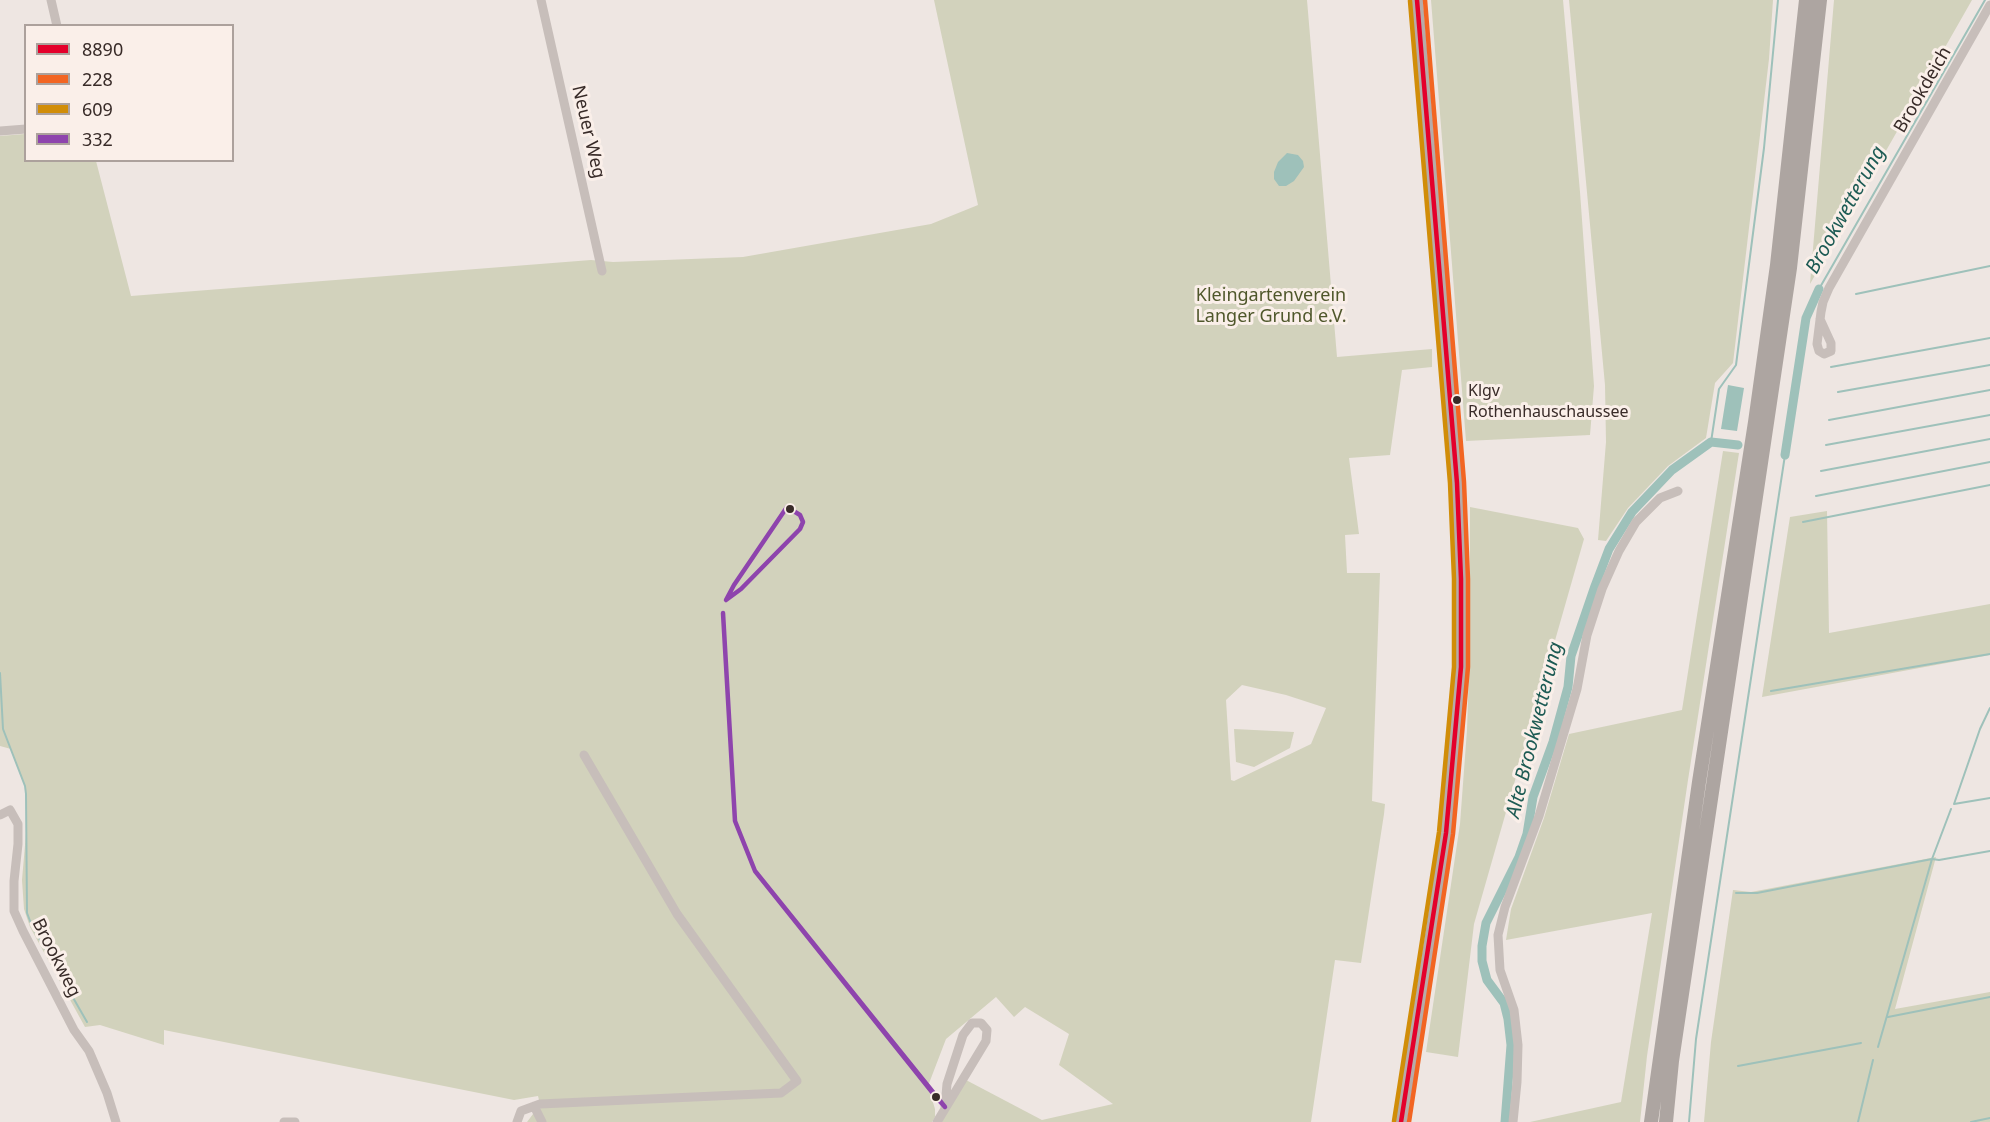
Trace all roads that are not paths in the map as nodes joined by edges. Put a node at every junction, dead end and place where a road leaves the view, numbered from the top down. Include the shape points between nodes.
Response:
1 (51, 0) edge
2 (541, 0) edge
3 (1417, 0) edge
4 (1806, 0) edge
5 (1820, 0) edge
6 (1990, 5) edge
7 (57, 24) edge
8 (24, 129) edge
9 (0, 130) edge
10 (603, 271) dead end
11 (1820, 319) dead end
12 (1678, 491) dead end
13 (584, 756) dead end
14 (0, 815) edge
15 (534, 1106) junction
16 (945, 1107) junction
17 (116, 1122) edge
18 (284, 1122) edge
19 (295, 1122) edge
20 (517, 1122) edge
21 (542, 1122) edge
22 (937, 1122) edge
23 (1401, 1122) edge
24 (1513, 1122) edge
25 (1651, 1122) edge
26 (1666, 1122) edge

1 - 7 street
2 - 10 street, Neuer Weg
3 - 23 main road via 1457,483 1461,667 1446,833
4 - 25 highway via 1777,265
5 - 26 highway via 1791,268
6 - 11 street, Brookdeich via 1829,288
8 - 9 street
12 - 24 street via 1660,498 1636,522 1602,589 1539,816 1497,935 1500,970 1514,1010 1518,1045
13 - 15 street via 677,914 796,1081 780,1092
14 - 17 street, Brookweg via 10,810 18,824 14,911 74,1030 89,1051
15 - 20 street via 521,1111
15 - 21 street
16 - 16 street via 986,1041 987,1030 981,1023 972,1023 963,1035 947,1084
16 - 22 street
18 - 19 street

